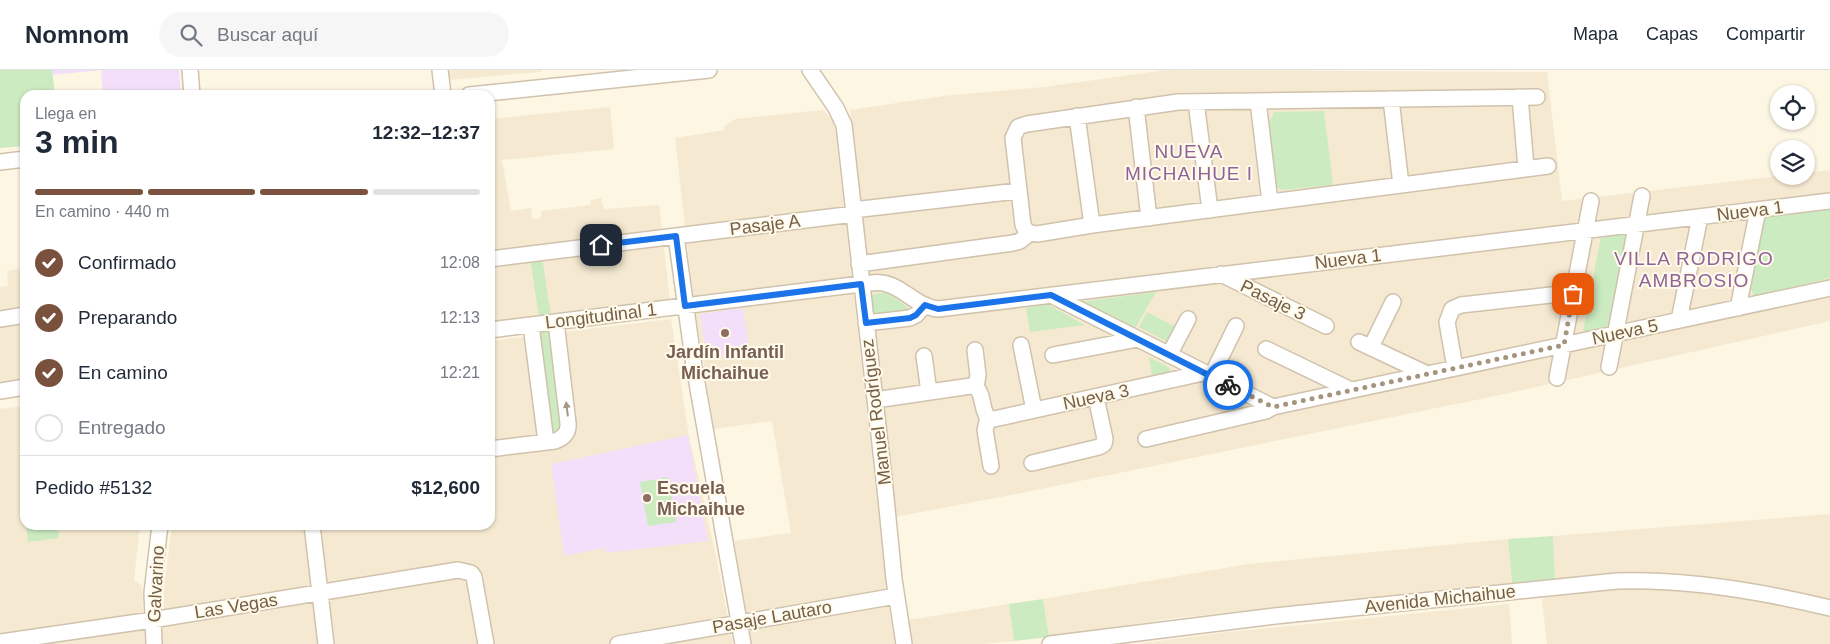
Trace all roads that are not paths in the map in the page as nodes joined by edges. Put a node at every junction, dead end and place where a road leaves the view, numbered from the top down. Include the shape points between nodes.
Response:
1 (190, 70) edge
2 (440, 70) edge
3 (709, 70) edge
4 (810, 70) edge
5 (599, 76) edge
6 (192, 90) edge
7 (442, 90) edge
8 (495, 91) edge
9 (1520, 97) junction
10 (1537, 97) dead end
11 (1391, 99) junction
12 (1258, 101) junction
13 (1196, 102) junction
14 (1136, 107) junction
15 (1077, 116) junction
16 (20, 160) edge
17 (0, 162) edge
18 (1548, 166) dead end
19 (1526, 168) junction
20 (1401, 185) junction
21 (1018, 191) junction
22 (1642, 196) dead end
23 (1591, 201) dead end
24 (1270, 202) junction
25 (1830, 202) edge
26 (1210, 210) junction
27 (1758, 210) junction
28 (854, 212) junction
29 (1700, 217) junction
30 (1149, 218) junction
31 (1092, 225) junction
32 (1637, 225) junction
33 (1585, 230) junction
34 (1030, 233) junction
35 (676, 236) junction
36 (495, 258) edge
37 (859, 264) junction
38 (1221, 274) junction
39 (867, 284) junction
40 (1830, 288) edge
41 (1573, 294) junction
42 (1051, 295) junction
43 (1393, 302) dead end
44 (925, 305) junction
45 (685, 306) junction
46 (1738, 308) junction
47 (20, 316) edge
48 (0, 318) edge
49 (1188, 319) dead end
50 (1679, 320) junction
51 (556, 322) junction
52 (866, 323) junction
53 (531, 325) junction
54 (1236, 326) dead end
55 (1326, 326) dead end
56 (495, 329) edge
57 (1614, 334) junction
58 (1138, 339) junction
59 (1021, 345) dead end
60 (1564, 345) junction
61 (1266, 349) dead end
62 (975, 350) dead end
63 (1054, 355) dead end
64 (1169, 355) junction
65 (924, 356) dead end
66 (1609, 367) dead end
67 (1455, 368) junction
68 (1207, 374) junction
69 (1427, 374) junction
70 (1557, 378) dead end
71 (976, 387) junction
72 (20, 389) edge
73 (1351, 390) junction
74 (0, 391) edge
75 (929, 392) junction
76 (1096, 397) junction
77 (875, 400) junction
78 (1273, 407) junction
79 (1034, 410) junction
80 (988, 418) junction
81 (1146, 439) dead end
82 (546, 442) junction
83 (495, 448) edge
84 (1032, 463) dead end
85 (991, 466) dead end
86 (159, 530) edge
87 (313, 530) edge
88 (320, 592) junction
89 (896, 596) junction
90 (1830, 608) edge
91 (152, 620) junction
92 (740, 623) junction
93 (0, 642) edge
94 (154, 644) edge
95 (326, 644) edge
96 (486, 644) edge
97 (618, 644) edge
98 (743, 644) edge
99 (904, 644) edge
100 (1050, 644) edge

1 - 6 street
2 - 7 street
3 - 5 street
4 - 28 street, Manuel Rodríguez via 844,125
5 - 8 street
9 - 10 street
9 - 11 street
9 - 19 street
11 - 12 street
11 - 20 street
12 - 13 street
12 - 24 street
13 - 14 street
13 - 26 street
14 - 15 street
14 - 30 street
15 - 21 street via 1018,127 1013,138
15 - 31 street
16 - 17 street
18 - 19 street
19 - 20 street
20 - 24 street
21 - 28 street, Pasaje A
21 - 34 street via 1023,225
22 - 32 street
23 - 33 street
24 - 26 street
25 - 27 street, Nueva 1
26 - 30 street
27 - 29 street, Nueva 1
27 - 46 street
28 - 35 street, Pasaje A
28 - 37 street, Manuel Rodríguez
29 - 32 street, Nueva 1
29 - 50 street
30 - 31 street
31 - 34 street
32 - 33 street, Nueva 1
32 - 57 street
33 - 38 street, Nueva 1
33 - 41 street
34 - 37 street via 1013,243
35 - 36 street, Pasaje A
35 - 45 street
37 - 39 street, Manuel Rodríguez
38 - 42 street, Nueva 1
38 - 55 street, Pasaje 3
39 - 44 street, Nueva 1 via 886,283
39 - 45 street, Longitudinal 1
39 - 52 street, Manuel Rodríguez
40 - 46 street, Nueva 5
41 - 60 street
41 - 67 street via 1461,305 1452,309 1447,322
42 - 44 street, Nueva 1 via 938,309
42 - 58 street
43 - 69 street via 1365,345
44 - 52 street via 910,318
45 - 51 street, Longitudinal 1
45 - 92 street
46 - 50 street, Nueva 5
47 - 48 street
49 - 64 street
50 - 57 street, Nueva 5
51 - 53 street, Longitudinal 1
82 -> 51 street via 562,438 568,427
52 - 77 street, Manuel Rodríguez
53 - 56 street, Longitudinal 1
53 - 82 street
54 - 68 street
57 - 60 street, Nueva 5
57 - 66 street
58 - 63 street
58 - 64 street
59 - 79 street
60 - 67 street, Nueva 5
60 - 70 street
61 - 73 street
62 - 71 street
64 - 68 street
65 - 75 street
67 - 69 street, Nueva 5
68 - 76 street, Nueva 3
68 - 78 street
69 - 73 street, Nueva 5
71 - 75 street
71 - 80 street
72 - 74 street
73 - 78 street, Nueva 5
75 - 77 street
76 - 79 street, Nueva 3
76 - 84 street via 1104,444
77 - 89 street, Manuel Rodríguez
78 - 81 street, Nueva 5
79 - 80 street, Nueva 3
80 - 85 street via 985,430
82 - 83 street
86 - 91 street, Galvarino
87 - 88 street
88 - 91 street, Las Vegas
88 - 95 street
88 - 96 street, Las Vegas via 458,570 472,573
89 - 92 street, Pasaje Lautaro
89 - 99 street, Manuel Rodríguez
90 - 100 street, Avenida Michaihue via 1698,584 1617,581 1284,615
91 - 93 street, Las Vegas
91 - 94 street, Galvarino
92 - 97 street, Pasaje Lautaro
92 - 98 street

